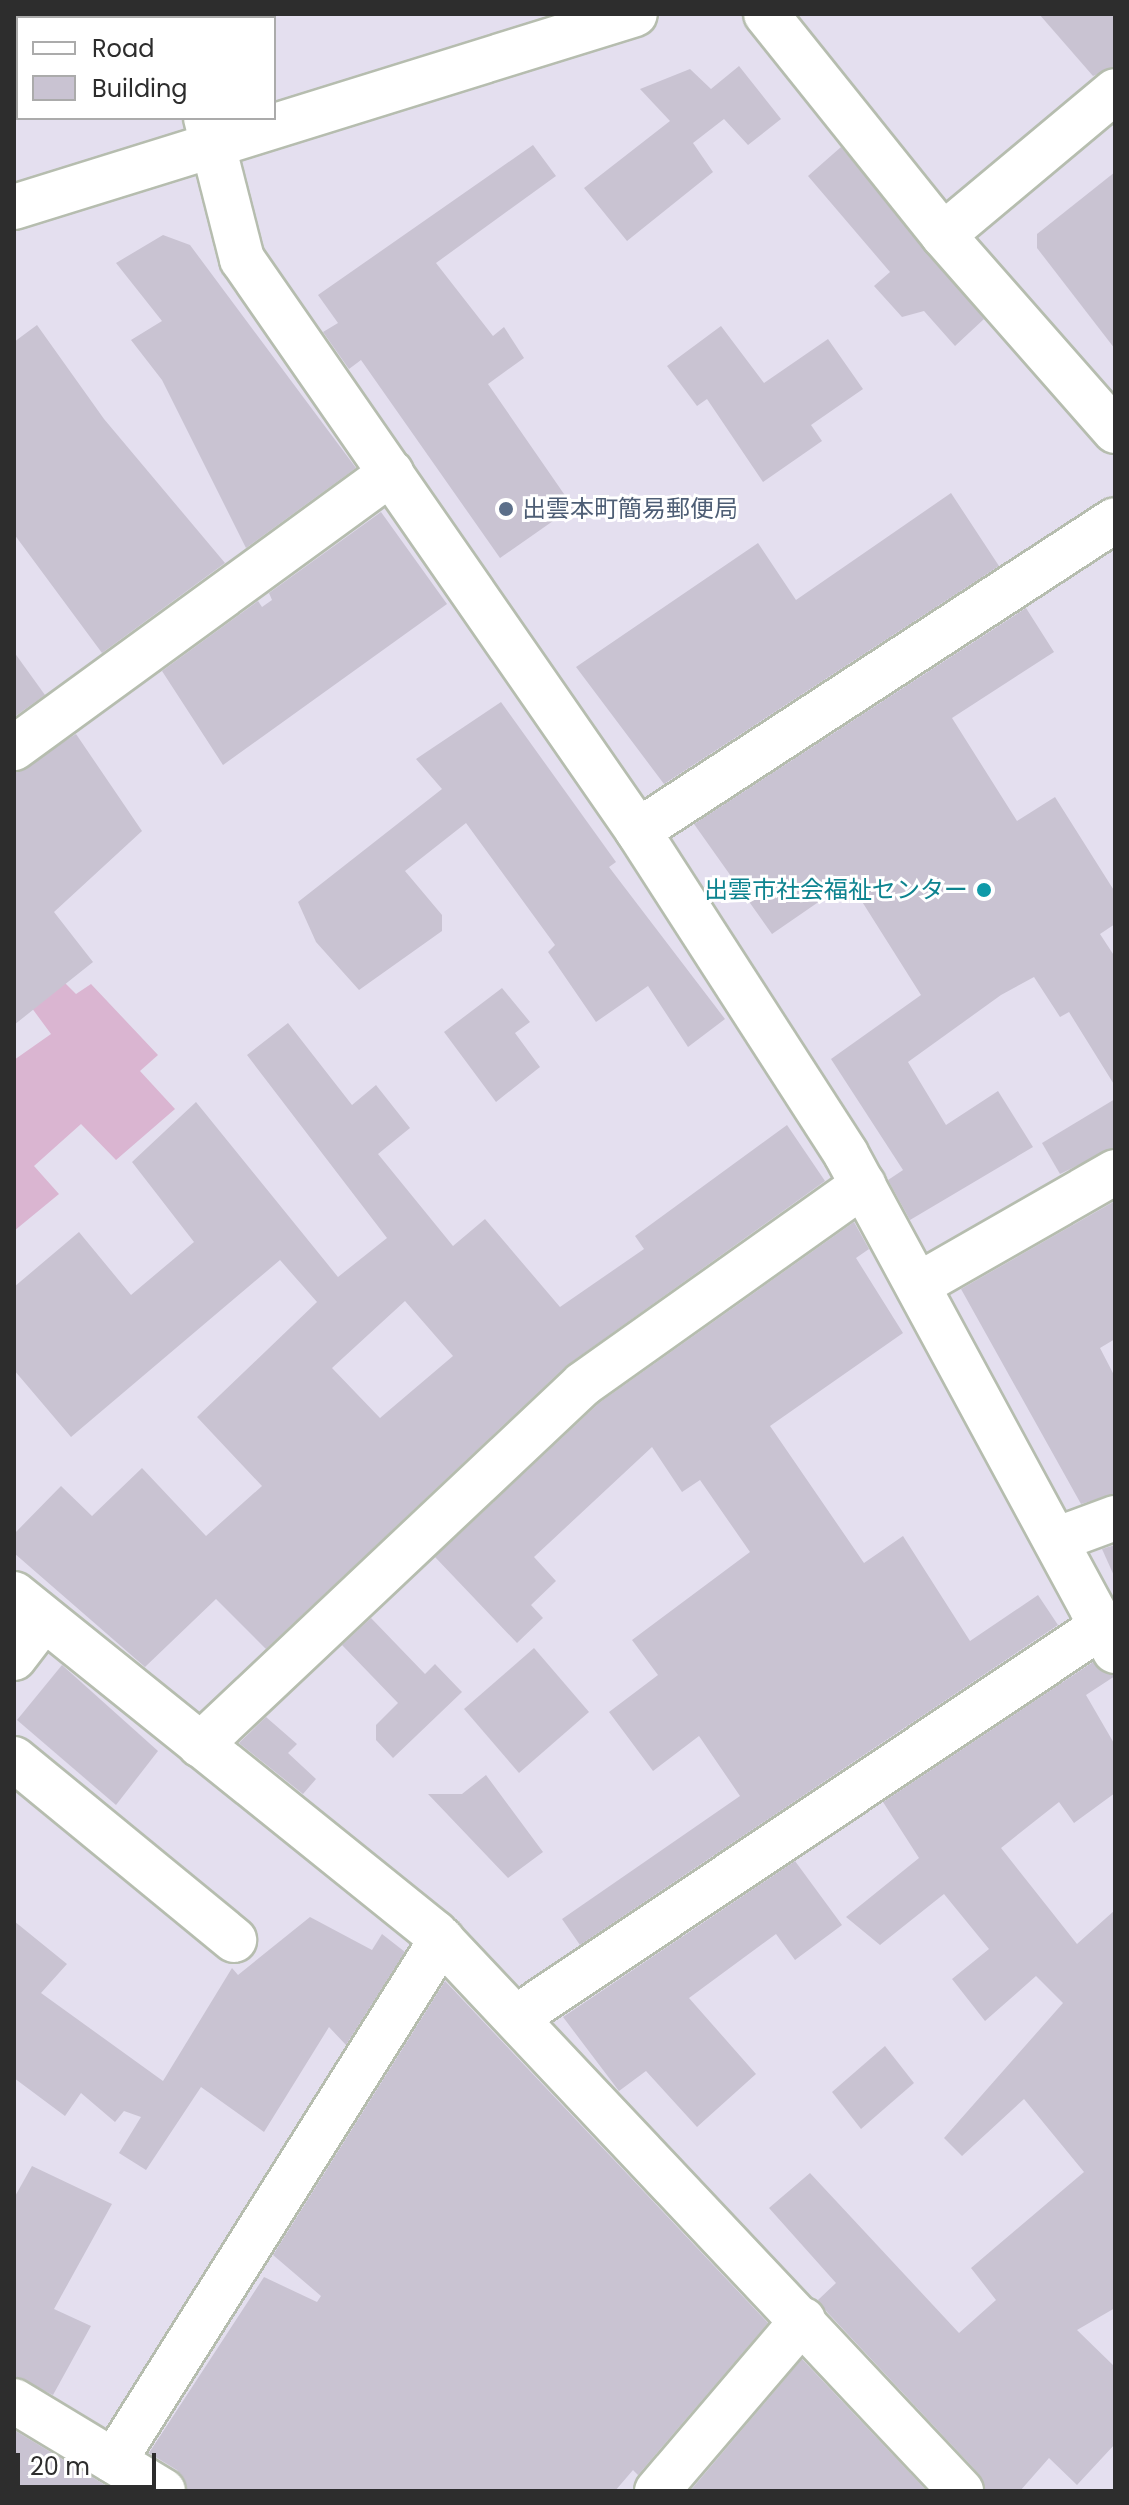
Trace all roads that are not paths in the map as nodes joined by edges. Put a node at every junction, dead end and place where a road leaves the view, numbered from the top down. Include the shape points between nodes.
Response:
1 (635, 14) edge
2 (766, 14) edge
3 (1115, 91) edge
4 (276, 113) edge
5 (249, 120) edge
6 (209, 131) edge
7 (14, 207) edge
8 (943, 235) junction
9 (1115, 431) edge
10 (391, 473) junction
11 (1115, 520) edge
12 (14, 748) edge
13 (638, 831) junction
14 (1115, 1172) edge
15 (863, 1185) junction
16 (918, 1285) junction
17 (1115, 1518) edge
18 (1058, 1539) junction
19 (28, 1607) edge
20 (1108, 1639) edge
21 (14, 1658) edge
22 (200, 1745) junction
23 (14, 1759) edge
24 (442, 1939) junction
25 (234, 1940) dead end
26 (520, 2015) junction
27 (803, 2320) junction
28 (14, 2401) edge
29 (114, 2461) junction
30 (163, 2491) edge
31 (657, 2491) edge
32 (961, 2491) edge

1 - 4 street
2 - 8 street
3 - 8 street
5 - 6 street
6 - 7 street
6 - 10 street via 242,259
8 - 9 street
10 - 12 street
10 - 13 street
11 - 13 street
13 - 15 street
14 - 16 street
15 - 16 street
15 - 22 street via 583,1384
16 - 18 street
17 - 18 street
18 - 20 street
19 - 21 street
19 - 22 street
20 - 26 street
22 - 24 street
23 - 25 street
24 - 26 street
24 - 29 street
26 - 27 street
27 - 31 street
27 - 32 street
28 - 29 street
29 - 30 street

